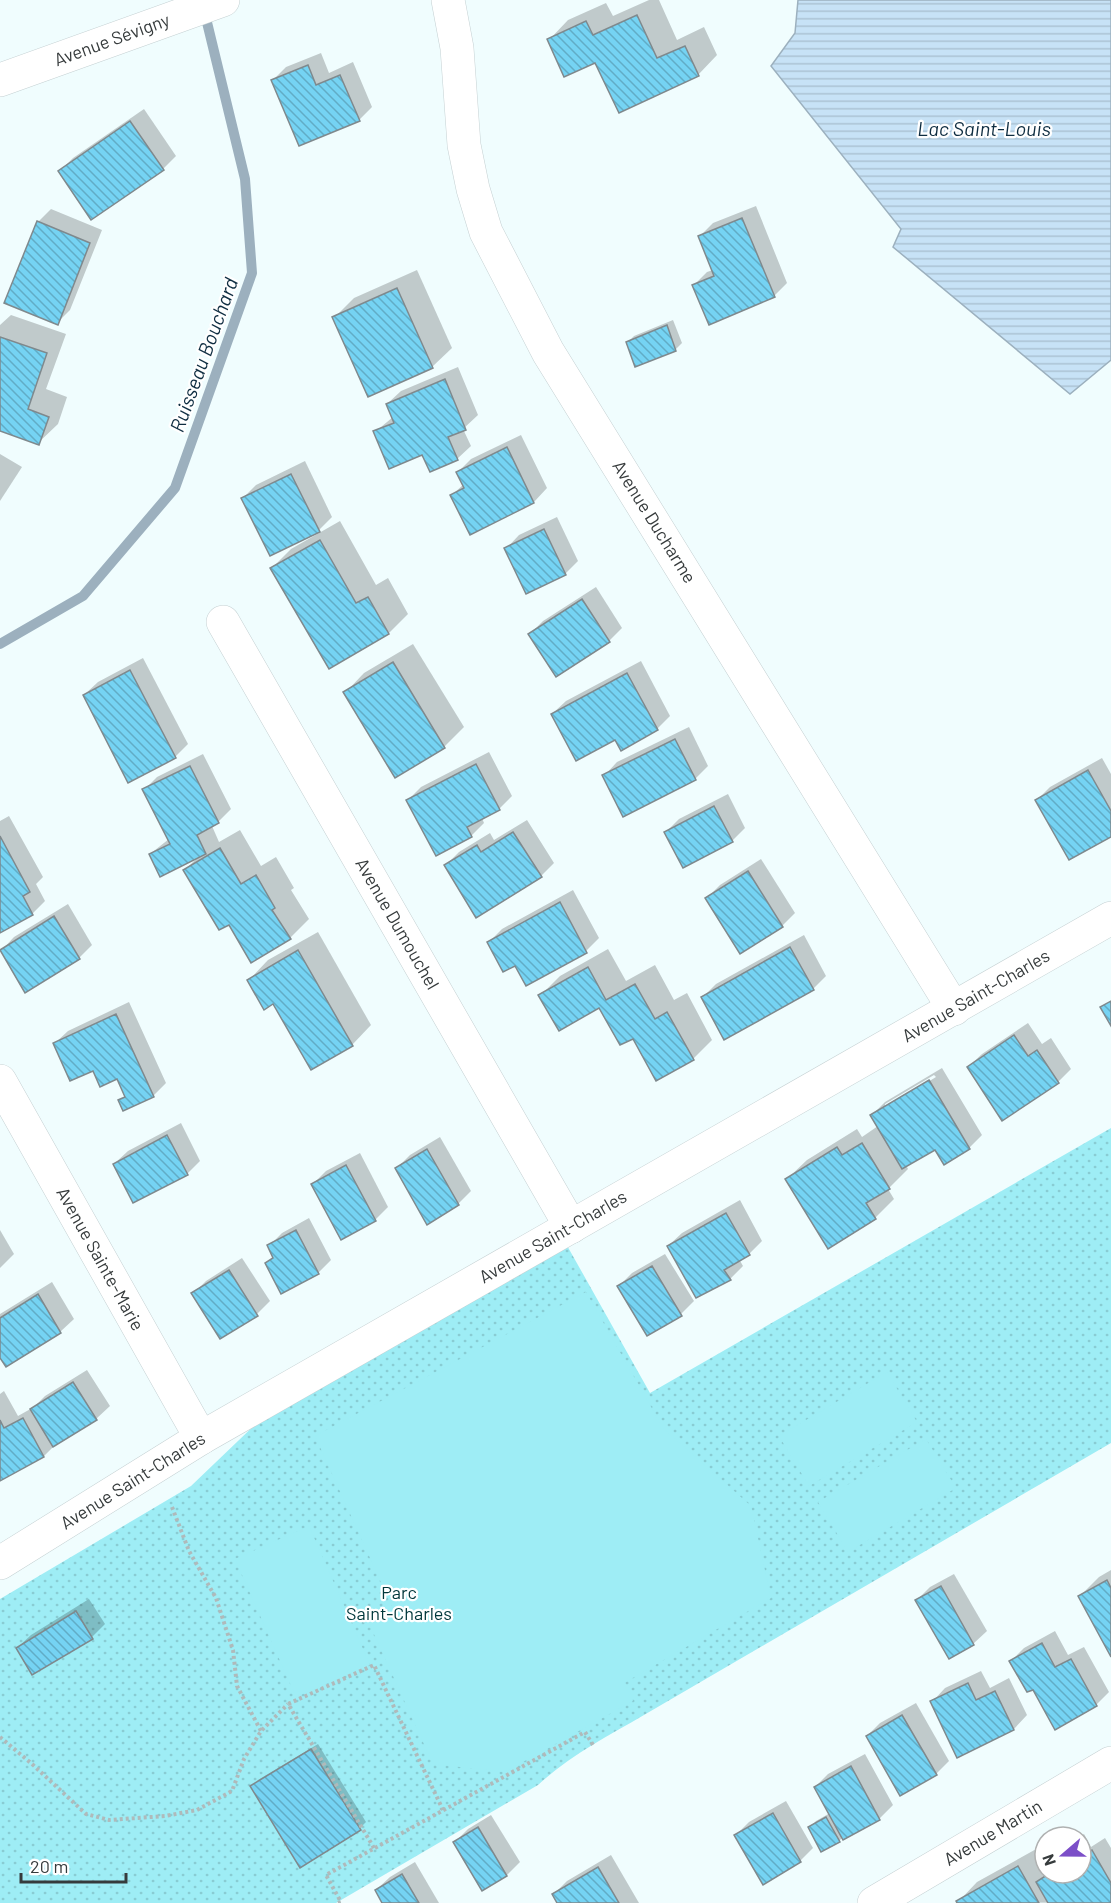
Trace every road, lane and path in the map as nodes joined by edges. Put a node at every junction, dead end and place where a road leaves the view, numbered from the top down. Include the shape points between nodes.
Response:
1 (223, 0) edge
2 (448, 0) edge
3 (2, 72) edge
4 (223, 622) dead end
5 (1111, 918) edge
6 (954, 1009) junction
7 (0, 1081) edge
8 (571, 1227) junction
9 (201, 1438) junction
10 (172, 1507) dead end
11 (0, 1563) edge
12 (288, 1704) junction
13 (261, 1731) junction
14 (0, 1737) edge
15 (593, 1745) dead end
16 (1111, 1763) edge
17 (443, 1810) junction
18 (374, 1848) junction
19 (338, 1903) edge
20 (874, 1903) edge

1 - 3 street, Avenue Sévigny via 135,32
2 - 6 street, Avenue Ducharme via 457,48 464,145 486,232 548,352
4 - 8 street, Avenue Dumouchel
5 - 6 street, Avenue Saint-Charles
6 - 8 street, Avenue Saint-Charles
7 - 9 street, Avenue Sainte-Marie
8 - 9 street, Avenue Saint-Charles
9 - 11 street, Avenue Saint-Charles
10 - 13 path via 189,1551 216,1598 233,1650 237,1686
12 - 13 path
12 - 17 path via 374,1665
12 - 18 path
13 - 14 path via 244,1759 232,1791 196,1810 109,1820 86,1814
15 - 17 path via 585,1732
16 - 20 street, Avenue Martin
17 - 18 path
18 - 19 path via 326,1875 341,1902

